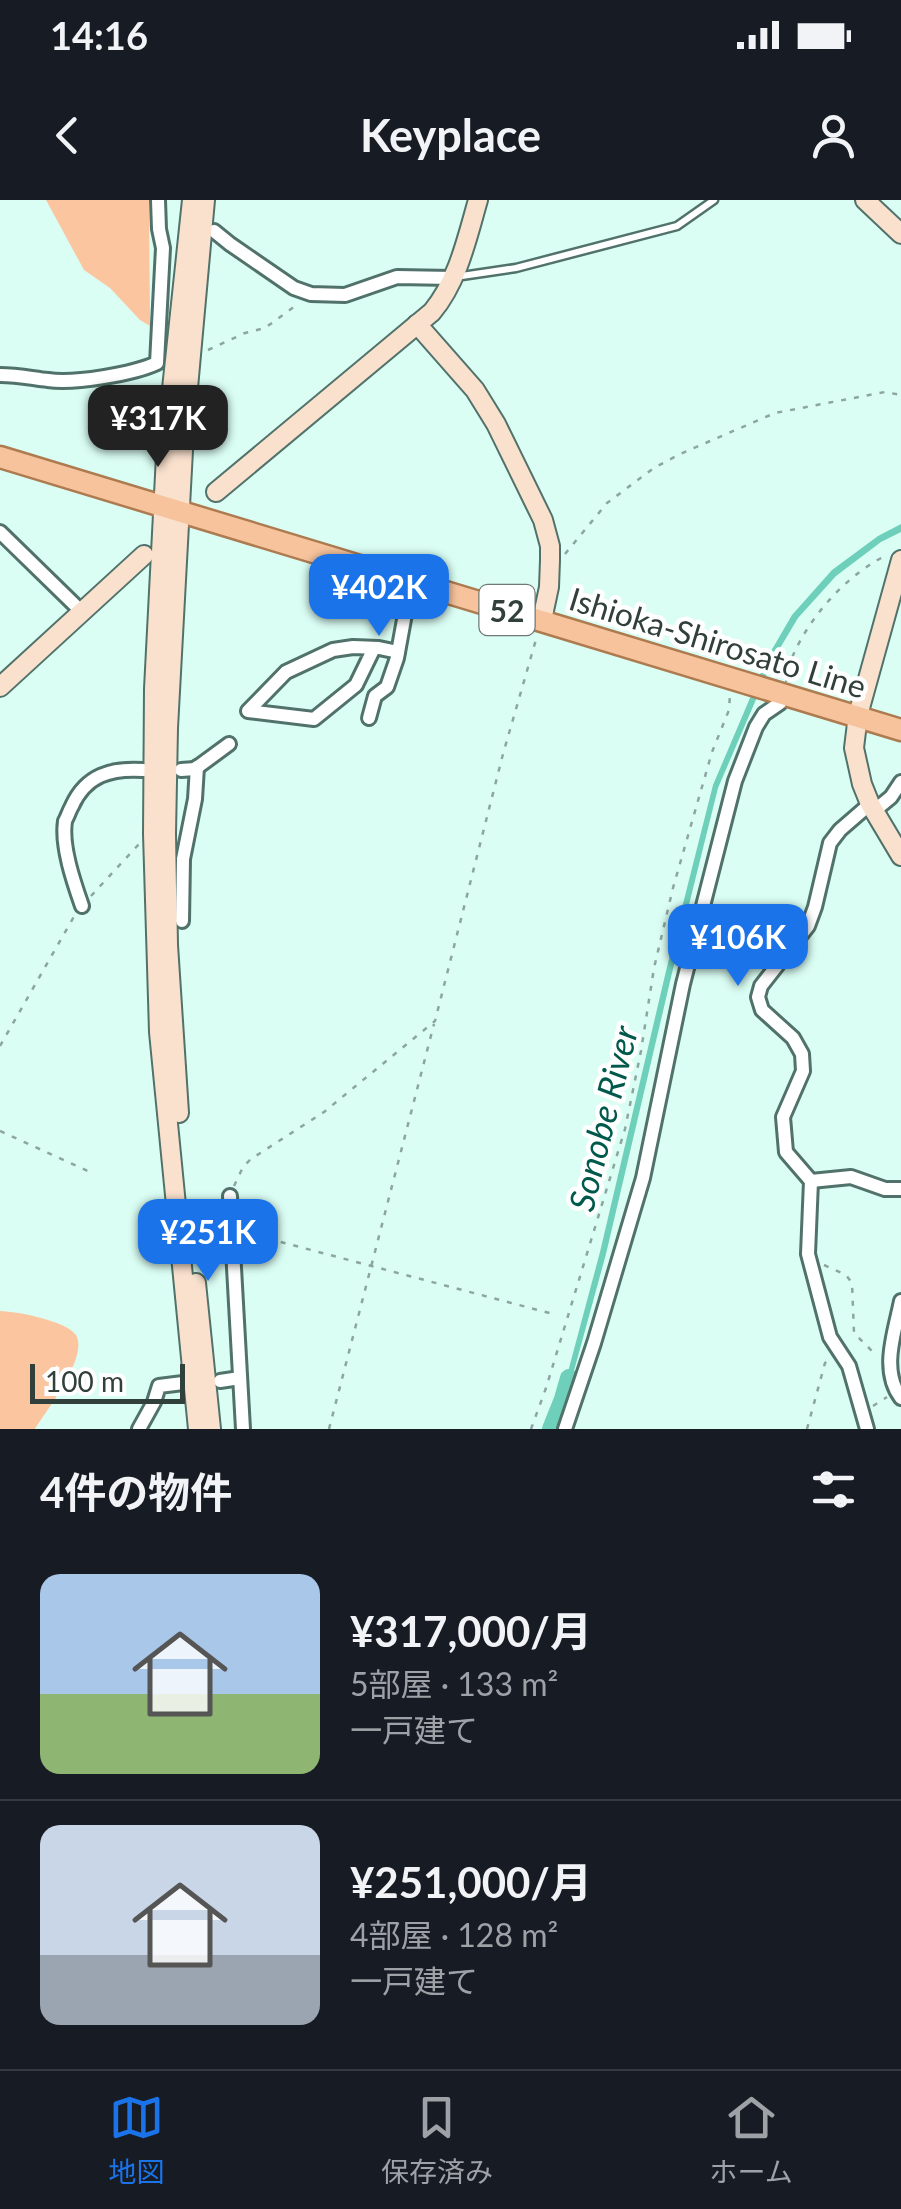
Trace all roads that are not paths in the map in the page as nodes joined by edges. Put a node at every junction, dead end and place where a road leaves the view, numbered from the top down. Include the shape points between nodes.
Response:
1 (158, 200) edge
2 (192, 200) edge
3 (204, 200) edge
4 (478, 200) edge
5 (714, 200) edge
6 (865, 200) edge
7 (214, 231) dead end
8 (901, 234) edge
9 (452, 278) junction
10 (417, 324) junction
11 (0, 375) edge
12 (0, 458) edge
13 (216, 492) dead end
14 (171, 510) junction
15 (0, 532) edge
16 (144, 555) dead end
17 (895, 557) edge
18 (434, 588) junction
19 (82, 612) junction
20 (542, 620) junction
21 (374, 648) junction
22 (398, 652) junction
23 (0, 688) edge
24 (778, 691) junction
25 (858, 716) junction
26 (369, 718) dead end
27 (901, 730) edge
28 (229, 744) dead end
29 (196, 768) junction
30 (144, 770) dead end
31 (181, 770) dead end
32 (901, 782) edge
33 (872, 807) junction
34 (901, 856) edge
35 (82, 906) road end
36 (182, 921) dead end
37 (811, 1181) junction
38 (901, 1190) edge
39 (230, 1196) road end
40 (901, 1301) edge
41 (240, 1378) junction
42 (220, 1381) dead end
43 (183, 1384) dead end
44 (898, 1394) edge
45 (139, 1429) edge
46 (198, 1429) edge
47 (211, 1429) edge
48 (243, 1429) edge
49 (565, 1429) edge
50 (867, 1429) edge

1 - 11 street via 163,248 157,363 78,380
2 - 14 main road via 172,370
3 - 14 main road
4 - 9 main road
5 - 9 lane via 677,226
6 - 8 main road
7 - 9 street via 310,294 345,295 398,278
9 - 10 main road
10 - 13 main road
10 - 20 main road via 496,424 542,520 550,546
12 - 14 main road, Ishioka-Shirosato Line / 52
14 - 18 main road, Ishioka-Shirosato Line / 52
14 - 46 main road via 154,689 155,946
14 - 47 main road via 168,945
15 - 19 street
16 - 19 main road
17 - 25 main road
18 - 20 main road, Ishioka-Shirosato Line / 52
18 - 22 street via 405,614
19 - 23 main road
20 - 24 main road, Ishioka-Shirosato Line / 52 via 734,683
21 - 21 street via 356,685 314,719 248,711 286,672 333,650
21 - 22 street
22 - 26 street
24 - 25 main road, Ishioka-Shirosato Line / 52
24 - 49 street via 780,703 756,727 735,780 683,984 644,1178
25 - 27 main road, Ishioka-Shirosato Line / 52
25 - 33 main road via 856,761
28 - 29 street
29 - 31 street
29 - 36 street
30 - 35 street via 103,774 80,788 66,820 68,864
32 - 33 street
33 - 34 main road
33 - 37 street via 830,843 808,926 758,997 802,1054 803,1071 783,1117 786,1152
37 - 38 street via 851,1177
37 - 50 street via 810,1263 830,1338 849,1366
39 - 41 street
40 - 44 street via 889,1357
41 - 42 street
41 - 48 street
43 - 45 street via 159,1386

